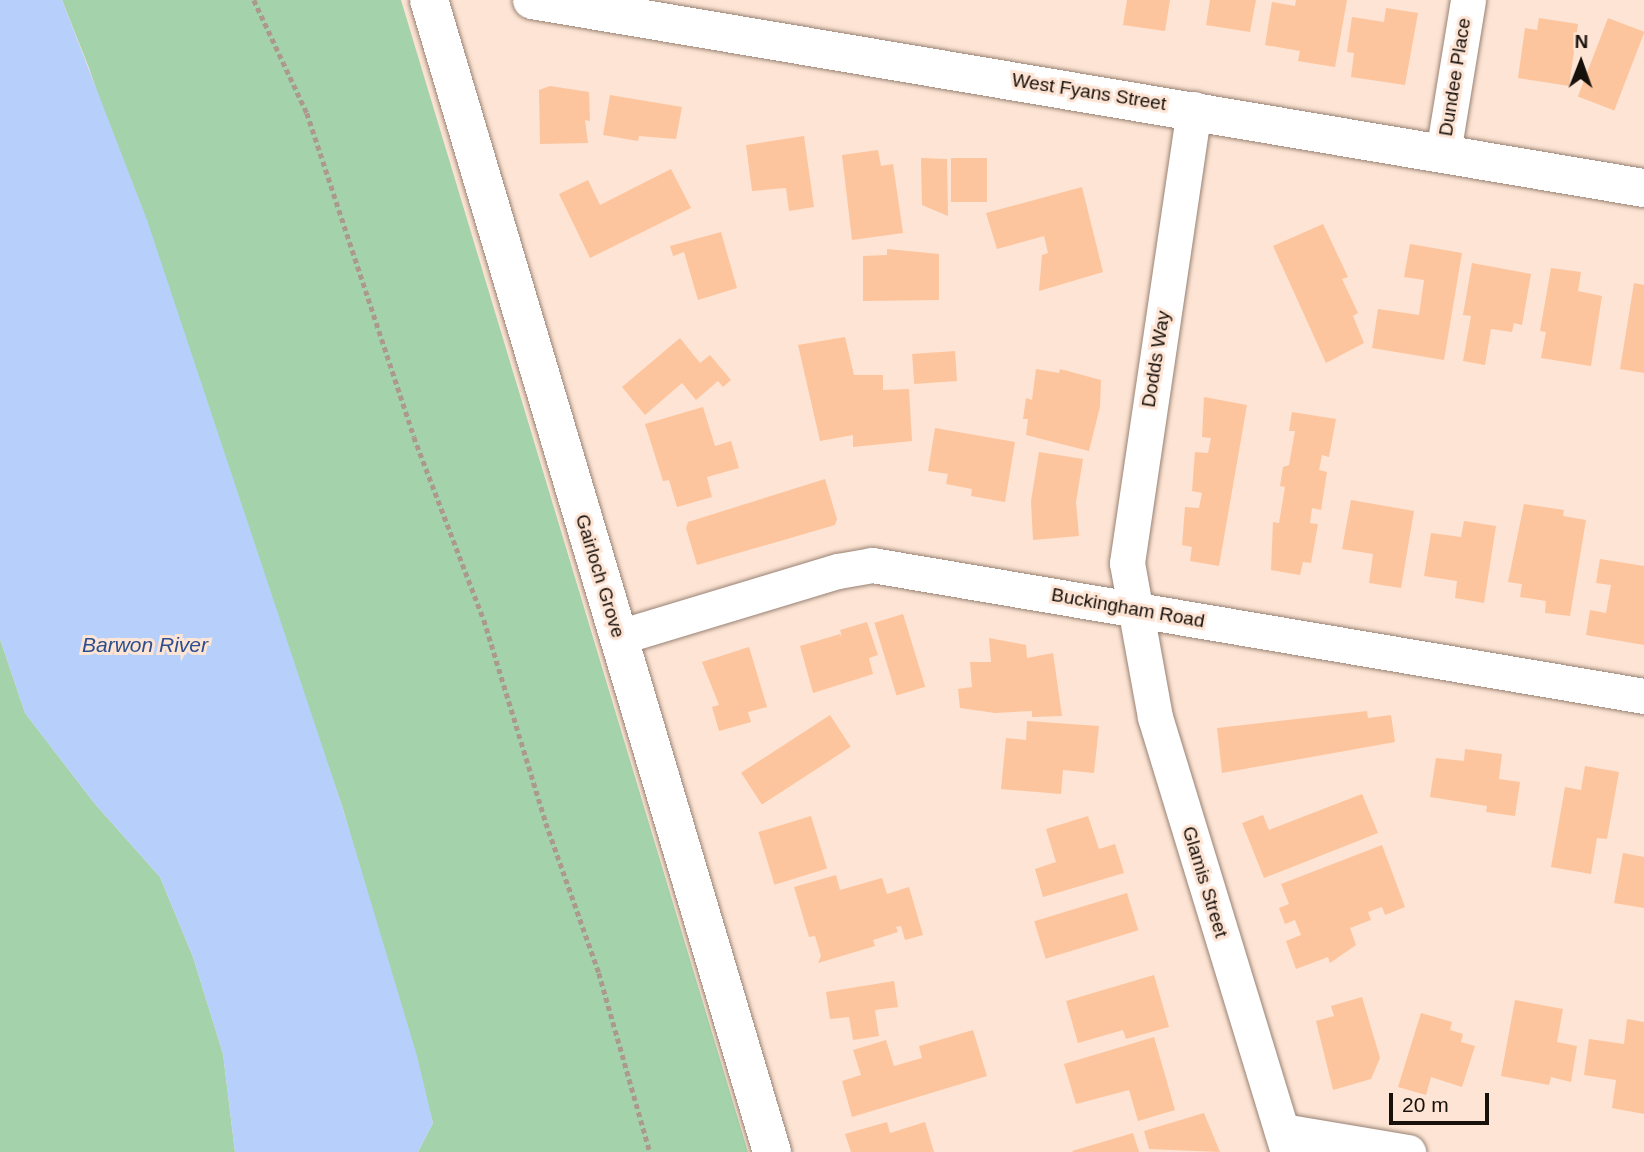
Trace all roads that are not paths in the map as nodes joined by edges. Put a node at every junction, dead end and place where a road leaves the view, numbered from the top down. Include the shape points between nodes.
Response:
1 (429, 0) edge
2 (532, 0) edge
3 (1468, 0) edge
4 (1194, 109) junction
5 (1443, 153) junction
6 (1644, 188) edge
7 (1133, 609) junction
8 (619, 637) junction
9 (1644, 696) edge
10 (1285, 1142) edge
11 (772, 1152) edge
12 (1408, 1152) edge

1 - 8 street, Gairloch Grove
2 - 4 street, West Fyans Street
3 - 5 street, Dundee Place
4 - 5 street, West Fyans Street
4 - 7 street, Dodds Way via 1128,536
5 - 6 street, West Fyans Street
7 - 8 street, Buckingham Road via 872,565 838,571
7 - 9 street, Buckingham Road
7 - 10 street, Glamis Street via 1155,717
8 - 11 street, Gairloch Grove
10 - 12 street

